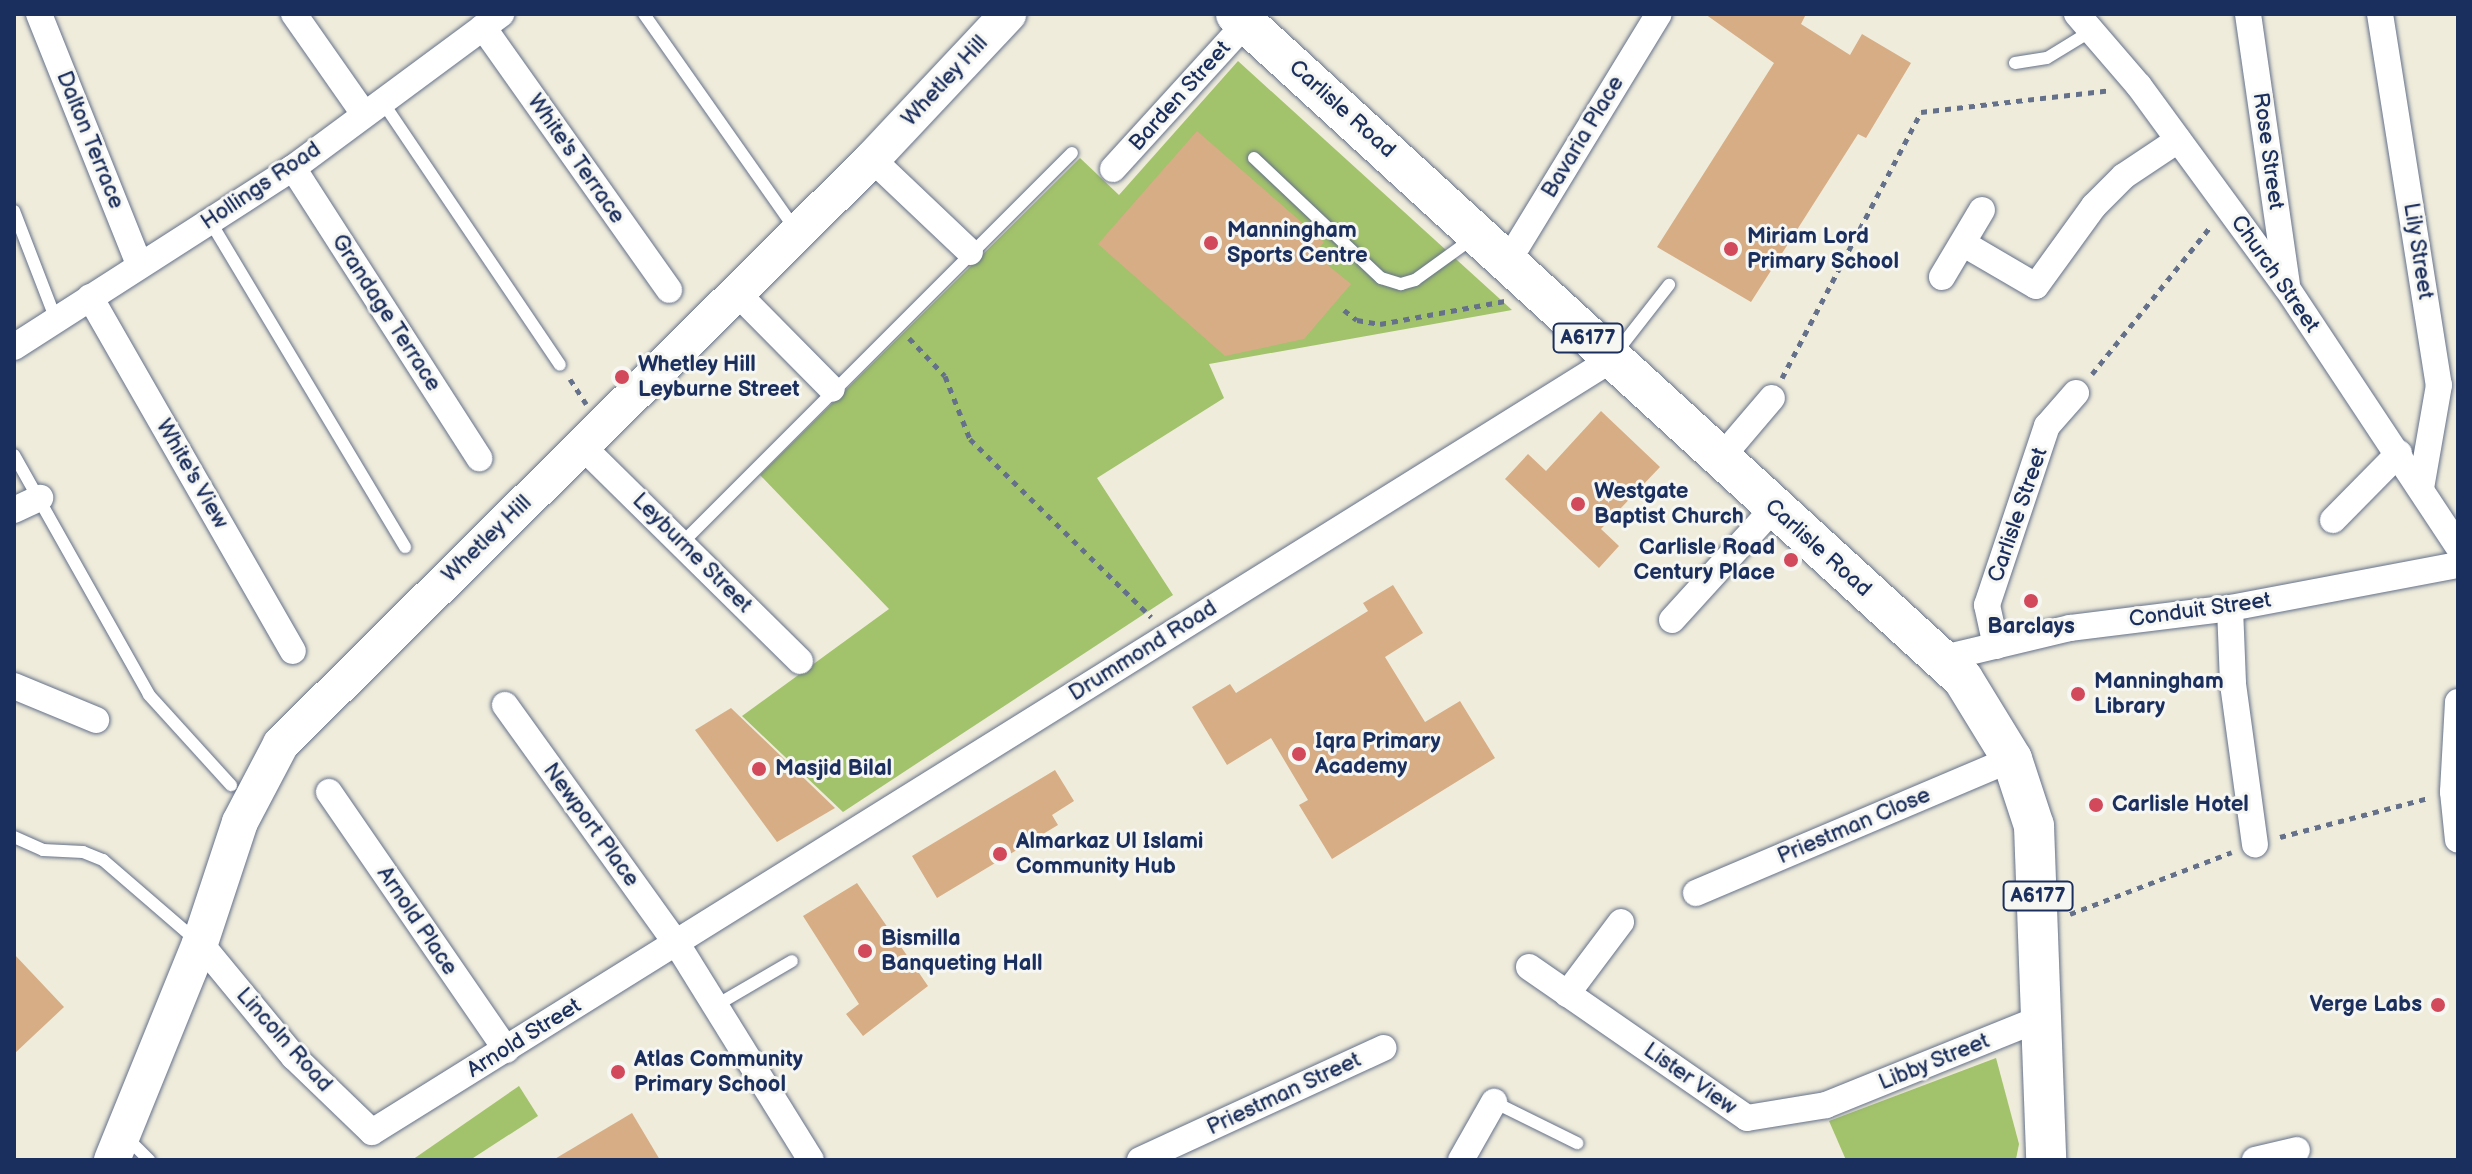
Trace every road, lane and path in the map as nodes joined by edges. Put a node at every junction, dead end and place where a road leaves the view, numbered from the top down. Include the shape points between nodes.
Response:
1 (39, 14) edge
2 (294, 14) edge
3 (644, 14) edge
4 (1008, 14) edge
5 (1659, 14) edge
6 (2248, 14) edge
7 (2380, 14) edge
8 (1241, 18) edge
9 (492, 21) edge
10 (2084, 22) edge
11 (2015, 63) dead end
12 (2139, 86) junction
13 (373, 108) junction
14 (2178, 140) junction
15 (1072, 153) dead end
16 (1254, 158) dead end
17 (872, 159) junction
18 (293, 168) junction
19 (1113, 169) dead end
20 (2227, 207) junction
21 (1982, 210) dead end
22 (14, 211) edge
23 (210, 221) junction
24 (796, 230) junction
25 (1479, 234) junction
26 (1964, 244) junction
27 (970, 252) junction
28 (140, 266) junction
29 (1521, 272) junction
30 (1942, 277) dead end
31 (1669, 285) dead end
32 (2287, 288) junction
33 (669, 290) dead end
34 (734, 290) junction
35 (90, 297) junction
36 (1344, 310) dead end
37 (56, 320) junction
38 (897, 326) junction
39 (14, 347) edge
40 (1611, 360) junction
41 (560, 365) joint
42 (2448, 384) edge
43 (832, 389) junction
44 (2076, 393) joint
45 (1772, 398) joint
46 (592, 436) junction
47 (2399, 453) junction
48 (14, 455) edge
49 (479, 458) dead end
50 (1720, 459) junction
51 (2421, 488) junction
52 (40, 498) junction
53 (1773, 509) junction
54 (14, 510) edge
55 (2333, 520) dead end
56 (683, 542) junction
57 (2458, 546) edge
58 (405, 547) dead end
59 (2458, 565) edge
60 (2230, 608) junction
61 (1672, 620) dead end
62 (1174, 631) junction
63 (1996, 646) junction
64 (293, 651) dead end
65 (1944, 658) junction
66 (800, 661) dead end
67 (14, 686) edge
68 (2458, 702) edge
69 (505, 705) dead end
70 (96, 720) dead end
71 (2012, 759) junction
72 (231, 785) dead end
73 (329, 792) dead end
74 (14, 837) edge
75 (2458, 840) edge
76 (2255, 844) dead end
77 (1696, 893) dead end
78 (1621, 922) dead end
79 (200, 943) junction
80 (677, 944) junction
81 (792, 961) dead end
82 (1529, 967) dead end
83 (1567, 994) junction
84 (715, 1006) junction
85 (2041, 1018) junction
86 (1384, 1048) dead end
87 (506, 1050) junction
88 (1494, 1102) joint
89 (1826, 1105) joint
90 (372, 1132) joint
91 (1577, 1143) dead end
92 (117, 1147) edge
93 (2297, 1150) dead end
94 (149, 1160) edge
95 (811, 1160) edge
96 (1140, 1160) edge
97 (1461, 1160) edge
98 (2046, 1160) edge
99 (2255, 1160) edge

1 - 28 street, Dalton Terrace
2 - 13 street
3 - 24 lane
4 - 17 main road, Whetley Hill
5 - 29 street, Bavaria Place
6 - 32 street, Rose Street
7 - 42 street, Lily Street
8 - 19 street, Barden Street
8 - 25 main road, Carlisle Road / A6177
9 - 13 street, Hollings Road
9 - 33 street, White's Terrace
10 - 11 lane via 2047,58
10 - 12 street, Church Street
12 - 14 street, Church Street
12 - 45 path via 1921,112
13 - 18 street, Hollings Road
13 - 41 lane
14 - 20 street, Church Street
14 - 26 street via 2124,176 2094,206 2036,286
15 - 27 lane
16 - 25 lane via 1381,278 1401,284 1415,280
17 - 24 main road, Whetley Hill
17 - 27 street
18 - 23 street, Hollings Road
18 - 49 street, Grandage Terrace
20 - 32 street, Church Street
20 - 44 path
21 - 26 street
22 - 37 lane
23 - 28 street, Hollings Road
23 - 58 lane
24 - 34 main road, Whetley Hill
25 - 29 main road, Carlisle Road / A6177
26 - 30 street
27 - 38 lane
28 - 35 street, Hollings Road
29 - 36 path via 1503,302 1380,324 1357,320
29 - 40 main road, Carlisle Road / A6177
31 - 40 lane
32 - 47 street, Church Street
34 - 43 street
34 - 46 main road, Whetley Hill
35 - 37 street, Hollings Road
35 - 64 street, White's View
37 - 39 street, Hollings Road
38 - 43 lane
38 - 62 path via 945,376 970,439 1153,619 1164,613
40 - 50 main road, Carlisle Road / A6177
40 - 62 street, Drummond Road
41 - 46 path
42 - 51 street, Lily Street
43 - 56 lane
44 - 63 street, Carlisle Street via 2047,426 1987,605
45 - 50 street
46 - 56 street, Leyburne Street
46 - 79 main road, Whetley Hill via 281,744 240,822
47 - 51 street, Church Street
47 - 55 street
48 - 52 lane
50 - 53 main road, Carlisle Road / A6177
51 - 57 street, Church Street
52 - 54 street
52 - 72 lane via 149,695
53 - 61 street
53 - 65 main road, Carlisle Road / A6177
56 - 66 street, Leyburne Street
59 - 60 street, Conduit Street
60 - 63 street, Conduit Street via 2070,628
60 - 76 street via 2233,684
62 - 80 street, Drummond Road
63 - 65 street, Conduit Street
65 - 71 main road, Carlisle Road / A6177 via 1970,689
67 - 70 street
68 - 75 street via 2453,792
69 - 80 street, Newport Place
71 - 77 street, Priestman Close
71 - 85 main road, Carlisle Road / A6177 via 2034,826
73 - 87 street, Arnold Place
74 - 79 lane via 43,850 83,852 103,860
78 - 83 street
79 - 90 street, Lincoln Road via 294,1057
79 - 92 main road, Whetley Hill
80 - 84 street, Newport Place
80 - 87 street, Arnold Street
81 - 84 lane
82 - 83 street, Lister View
83 - 89 street, Lister View via 1747,1118
84 - 95 street, Newport Place
85 - 89 street, Libby Street
85 - 98 main road, Carlisle Road / A6177
86 - 96 street, Priestman Street
87 - 90 street, Arnold Street
88 - 91 lane
88 - 97 street
92 - 94 lane
93 - 99 street

